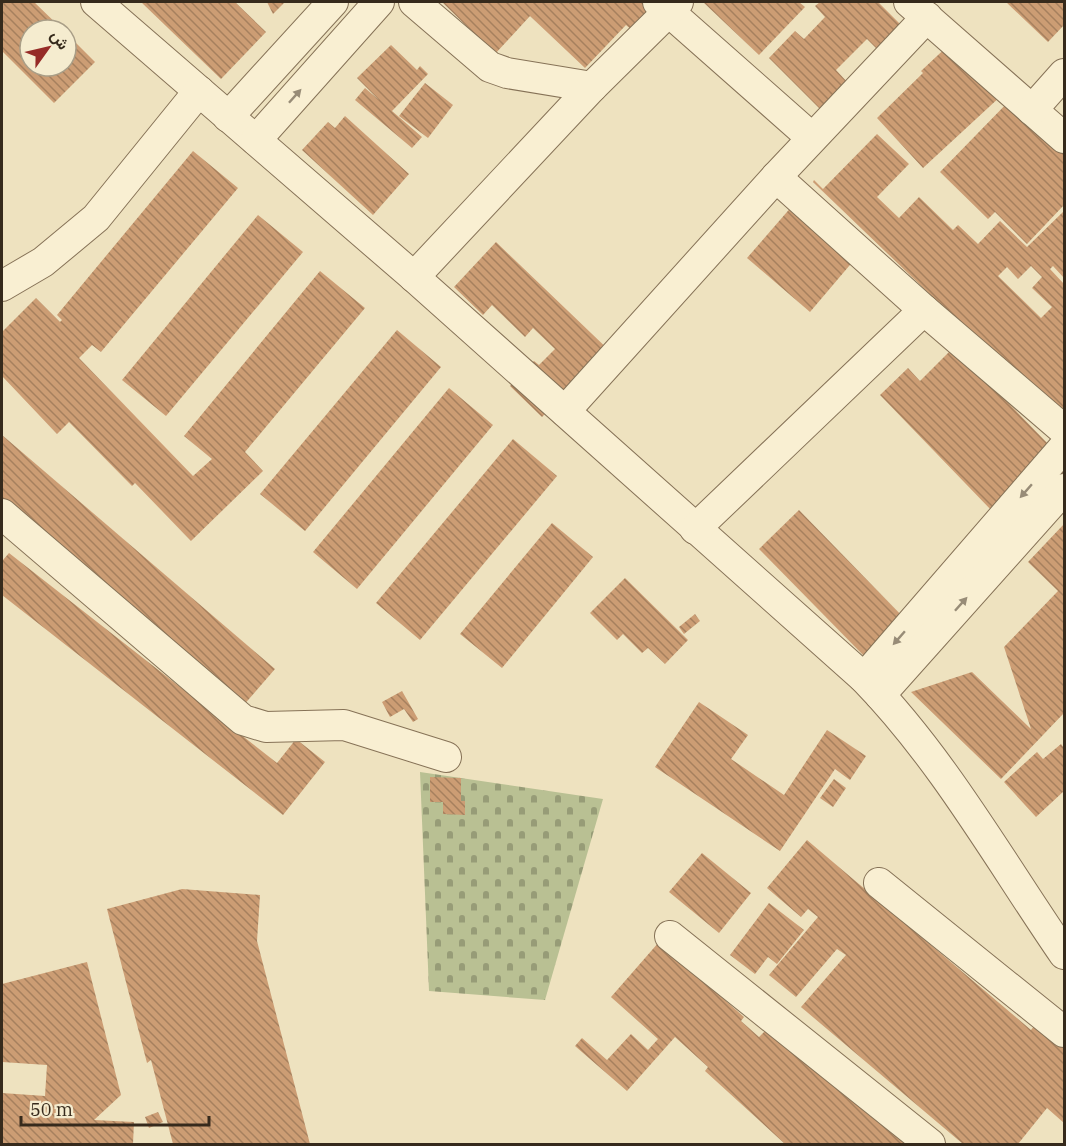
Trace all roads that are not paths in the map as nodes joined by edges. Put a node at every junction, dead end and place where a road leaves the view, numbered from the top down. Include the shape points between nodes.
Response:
1 (96, 2) edge
2 (333, 2) edge
3 (379, 2) edge
4 (414, 2) edge
5 (669, 5) edge
6 (918, 9) edge
7 (1065, 74) edge
8 (592, 87) junction
9 (199, 91) junction
10 (1032, 110) junction
11 (228, 117) junction
12 (812, 138) junction
13 (1065, 138) edge
14 (256, 140) junction
15 (776, 177) junction
16 (414, 277) junction
17 (2, 286) edge
18 (924, 310) junction
19 (565, 411) junction
20 (1065, 430) edge
21 (1065, 447) edge
22 (1065, 489) edge
23 (2, 514) edge
24 (695, 530) junction
25 (872, 686) junction
26 (446, 757) dead end
27 (879, 883) dead end
28 (670, 936) dead end
29 (1065, 954) edge
30 (1065, 1032) edge
31 (930, 1144) edge

1 - 9 street
2 - 11 street
14 -> 3 street
4 - 8 street via 490,67 507,74
5 - 8 street
5 - 12 street
6 - 10 street
6 - 12 street
7 - 10 street
8 - 16 street
9 - 11 street
9 - 17 street via 96,218 43,262
10 - 13 street
11 - 14 street
12 - 15 street
14 - 16 street
15 - 18 street
15 - 19 street
16 - 19 street
18 - 20 street
18 - 24 street
19 - 24 street
21 -> 25 street
25 -> 22 street
23 - 26 street via 243,720 266,727 344,725
24 - 25 street
25 - 29 street via 938,767
27 - 30 street
28 - 31 street

